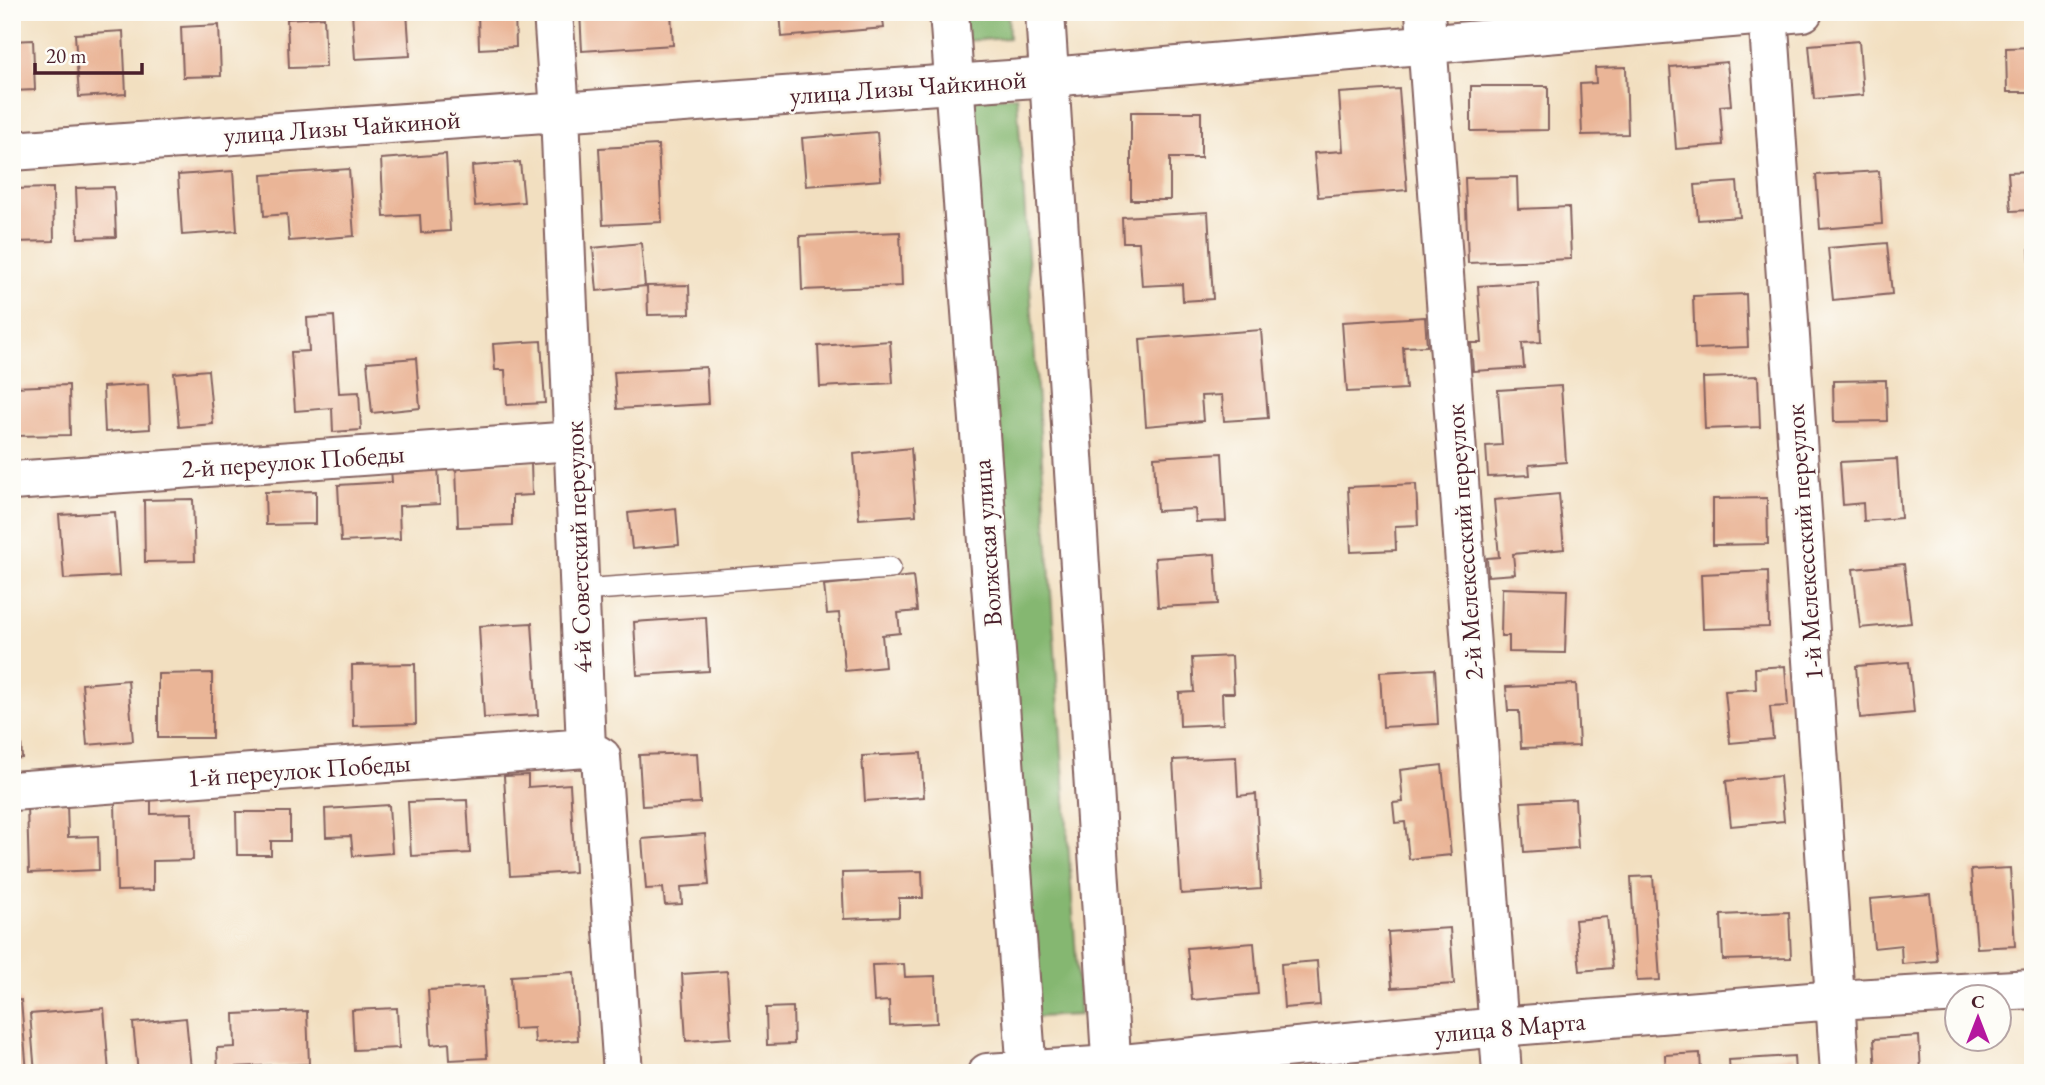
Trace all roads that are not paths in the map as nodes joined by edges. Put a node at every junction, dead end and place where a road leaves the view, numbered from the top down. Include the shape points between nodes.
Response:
1 (553, 12) edge
2 (949, 12) edge
3 (1045, 12) edge
4 (1780, 13) edge
5 (1426, 28) edge
6 (1050, 77) junction
7 (954, 84) junction
8 (560, 112) junction
9 (12, 151) edge
10 (573, 441) junction
11 (12, 481) edge
12 (890, 568) dead end
13 (581, 590) junction
14 (586, 748) junction
15 (12, 792) edge
16 (2033, 989) edge
17 (1835, 1000) junction
18 (1499, 1027) junction
19 (1112, 1069) edge
20 (1027, 1071) edge
21 (623, 1073) edge
22 (988, 1073) edge
23 (1502, 1073) edge
24 (1840, 1073) edge

1 - 8 street, 4-й Советский переулок
2 - 7 street, Волжская улица
3 - 6 street
4 - 5 street, улица Лизы Чайкиной
4 - 17 street, 1-й Мелекесский переулок
5 - 6 street, улица Лизы Чайкиной
5 - 18 street, 2-й Мелекесский переулок
6 - 7 street, улица Лизы Чайкиной
6 - 19 street
7 - 8 street, улица Лизы Чайкиной
7 - 20 street, Волжская улица
8 - 9 street, улица Лизы Чайкиной
8 - 10 street, 4-й Советский переулок
10 - 11 street, 2-й переулок Победы
10 - 13 street, 4-й Советский переулок
12 - 13 lane
13 - 14 street, 4-й Советский переулок
14 - 15 street, 1-й переулок Победы
14 - 21 street, 4-й Советский переулок via 601,757
16 - 17 street, улица 8 Марта
17 - 18 street, улица 8 Марта
17 - 24 street, 1-й Мелекесский переулок
18 - 19 street, улица 8 Марта
18 - 23 street, 2-й Мелекесский переулок
19 - 20 street, улица 8 Марта
20 - 22 street, улица 8 Марта

